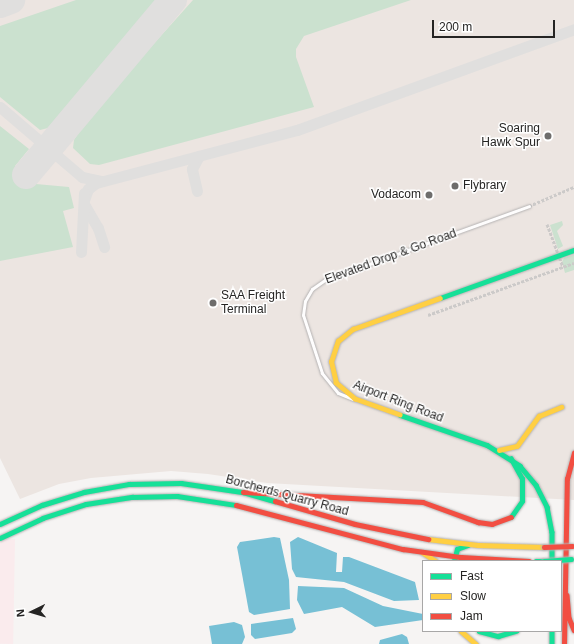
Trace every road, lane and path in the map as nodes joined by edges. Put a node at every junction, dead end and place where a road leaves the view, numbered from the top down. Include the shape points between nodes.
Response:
1 (528, 206) tunnel mouth
2 (574, 250) edge
3 (354, 399) junction
4 (561, 407) dead end
5 (499, 450) junction
6 (574, 453) edge
7 (510, 458) junction
8 (243, 492) junction
9 (0, 524) edge
10 (0, 538) edge
11 (468, 544) junction
12 (573, 546) edge
13 (422, 552) junction
14 (454, 559) edge
15 (573, 559) edge
16 (434, 560) edge
17 (492, 560) edge
18 (552, 560) edge
19 (558, 560) edge
20 (564, 567) junction
21 (574, 630) edge
22 (463, 632) edge
23 (483, 632) edge
24 (512, 632) edge
25 (552, 632) edge
26 (476, 644) edge
27 (552, 644) edge
28 (564, 644) edge

1 - 3 street, Elevated Drop & Go Road via 318,284 307,296 303,309 304,323 325,378 341,395
2 - 3 main road, Airport Ring Road via 346,333 333,351 331,370 340,387
3 - 5 main road, Airport Ring Road
4 - 5 main road via 539,416 517,446
5 - 7 main road, Airport Ring Road
6 - 20 main road via 567,479
7 - 8 main road via 522,479 522,501 511,517 492,524 478,522 421,501
7 - 18 main road, Airport Ring Road via 528,474 541,494 550,518
8 - 9 main road, Borcherds Quarry Road via 181,483 124,485 58,499
8 - 11 main road, Borcherds Quarry Road via 375,530
10 - 13 main road, Borcherds Quarry Road via 38,520 81,506 126,498 172,496 232,503 364,540
11 - 12 main road, Borcherds Quarry Road, bridge
11 - 14 main road via 458,548
13 - 14 main road, Borcherds Quarry Road
13 - 16 main road
14 - 17 main road, Borcherds Quarry Road
15 - 19 main road, bridge
20 - 21 main road via 569,618
20 - 28 main road
22 - 26 main road
23 - 24 main road via 498,636
25 - 27 main road

